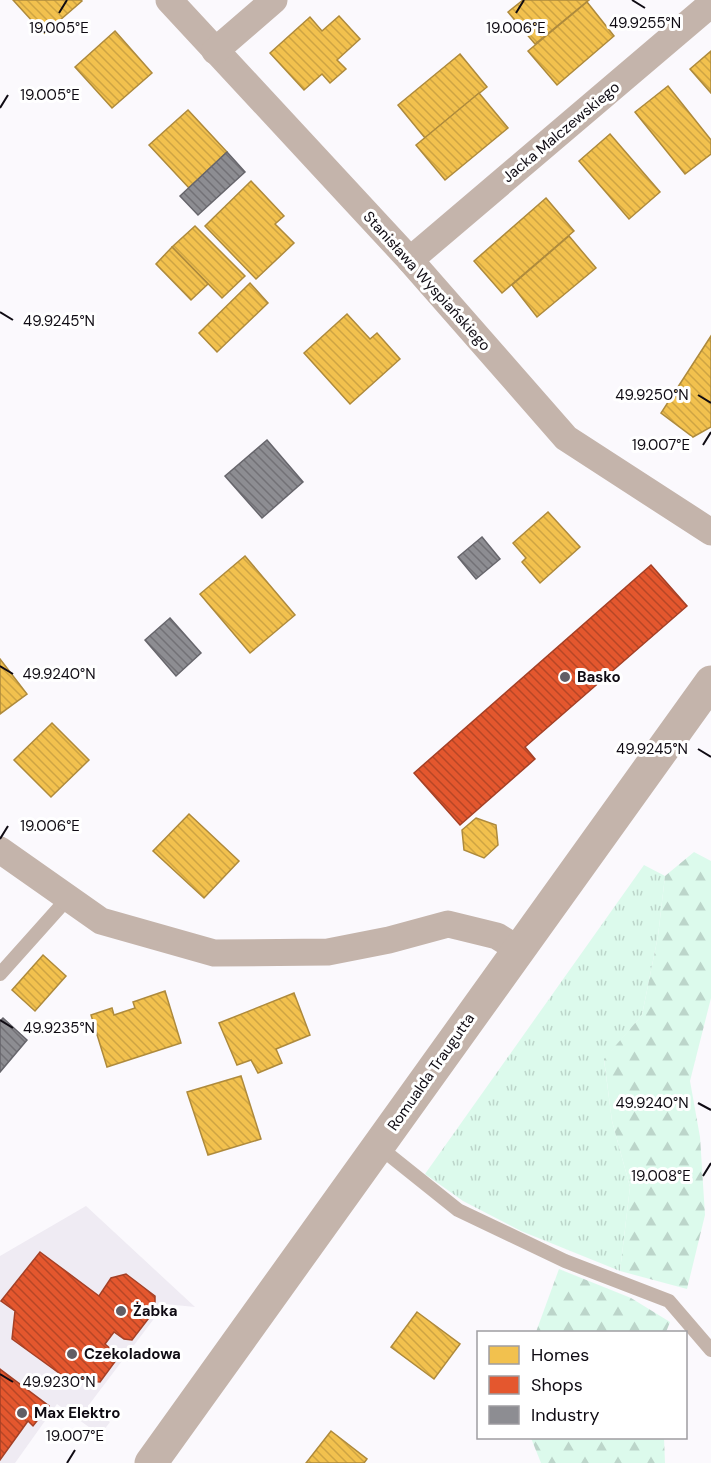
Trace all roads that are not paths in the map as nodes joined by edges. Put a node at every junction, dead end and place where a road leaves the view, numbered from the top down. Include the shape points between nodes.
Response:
1 (169, 0) edge
2 (274, 0) edge
3 (711, 4) edge
4 (215, 51) junction
5 (410, 260) junction
6 (711, 532) edge
7 (711, 682) edge
8 (0, 850) edge
9 (68, 898) junction
10 (519, 949) junction
11 (0, 974) edge
12 (378, 1146) junction
13 (711, 1350) edge
14 (151, 1463) edge

1 - 4 street, Stanisława Wyspiańskiego
2 - 4 street
3 - 5 street, Jacka Malczewskiego
4 - 5 street, Stanisława Wyspiańskiego
5 - 6 street, Stanisława Wyspiańskiego via 566,438
7 - 10 street, Romualda Traugutta
8 - 9 street
9 - 10 street via 100,921 214,953 328,952 448,924 497,936
9 - 11 lane
10 - 12 street, Romualda Traugutta
12 - 13 lane via 458,1210 565,1261 669,1301
12 - 14 street, Romualda Traugutta

